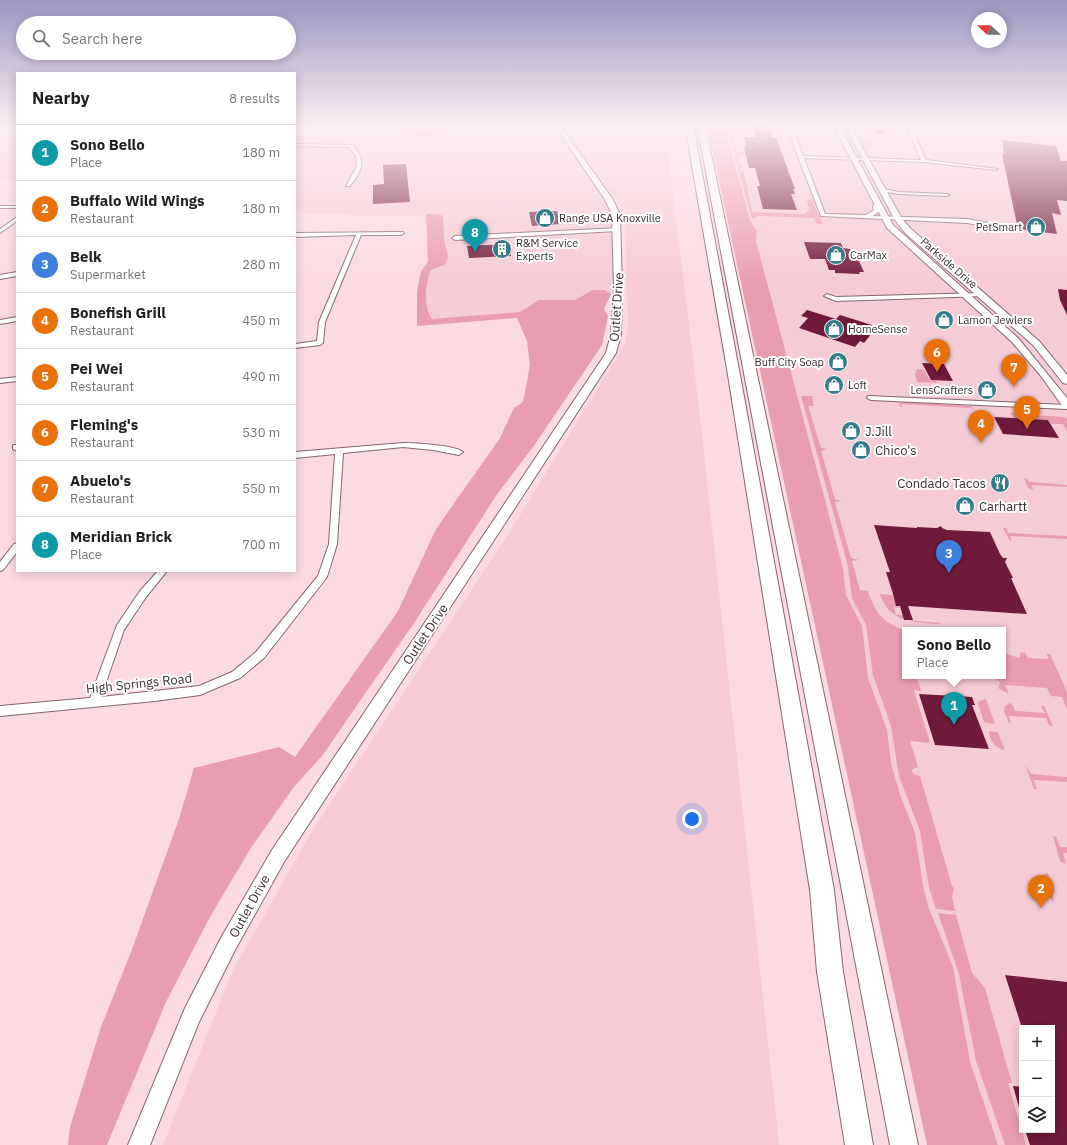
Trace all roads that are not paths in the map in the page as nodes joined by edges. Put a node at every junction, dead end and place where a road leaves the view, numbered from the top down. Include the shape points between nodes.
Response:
1 (355, 178) edge
2 (594, 178) edge
3 (699, 178) edge
4 (712, 178) edge
5 (808, 178) edge
6 (865, 178) edge
7 (876, 178) edge
8 (348, 185) dead end
9 (884, 193) junction
10 (899, 193) junction
11 (947, 195) dead end
12 (877, 202) junction
13 (0, 207) edge
14 (16, 207) edge
15 (867, 217) junction
16 (885, 218) junction
17 (898, 218) junction
18 (16, 220) edge
19 (1009, 228) dead end
20 (617, 229) junction
21 (0, 231) edge
22 (401, 233) dead end
23 (359, 234) junction
24 (296, 235) edge
25 (455, 238) dead end
26 (16, 274) edge
27 (0, 277) edge
28 (982, 295) junction
29 (827, 296) dead end
30 (968, 296) junction
31 (16, 319) edge
32 (0, 322) edge
33 (296, 346) edge
34 (16, 379) edge
35 (0, 381) edge
36 (1067, 381) edge
37 (871, 398) dead end
38 (1067, 406) edge
39 (339, 451) junction
40 (459, 452) dead end
41 (296, 455) edge
42 (16, 547) edge
43 (0, 568) edge
44 (162, 572) edge
45 (94, 701) junction
46 (0, 711) edge
47 (139, 1145) edge
48 (859, 1145) edge
49 (904, 1145) edge

1 - 8 street
2 - 20 street, Outlet Drive via 611,202 616,214
3 - 48 highway via 820,882 830,972
4 - 49 highway
5 - 15 street via 823,215
6 - 12 street, Parkside Drive
7 - 9 street, Parkside Drive
9 - 10 street
9 - 10 street
9 - 17 street, Parkside Drive
10 - 11 street
12 - 15 street via 877,211
12 - 16 street, Parkside Drive
13 - 14 street
15 - 16 street
16 - 17 street
16 - 30 street, Parkside Drive via 898,234
17 - 19 street via 968,221
17 - 28 street, Parkside Drive via 920,243
18 - 21 street
20 - 25 street
20 - 47 street, Outlet Drive via 617,327 611,353 248,905 201,996 166,1073
22 - 23 street
23 - 24 street
23 - 33 street via 322,322 320,343
26 - 27 street
28 - 30 street
28 - 36 street, Parkside Drive via 1036,343
29 - 30 street via 836,299
30 - 38 street, Parkside Drive via 1022,347
31 - 32 street
34 - 35 street
37 - 38 street
39 - 40 street via 403,446 433,447
39 - 41 street
39 - 45 street, High Springs Road via 333,544 322,577 260,655 236,675 200,690
42 - 43 street
44 - 45 street via 143,594 120,628
45 - 46 street, High Springs Road

